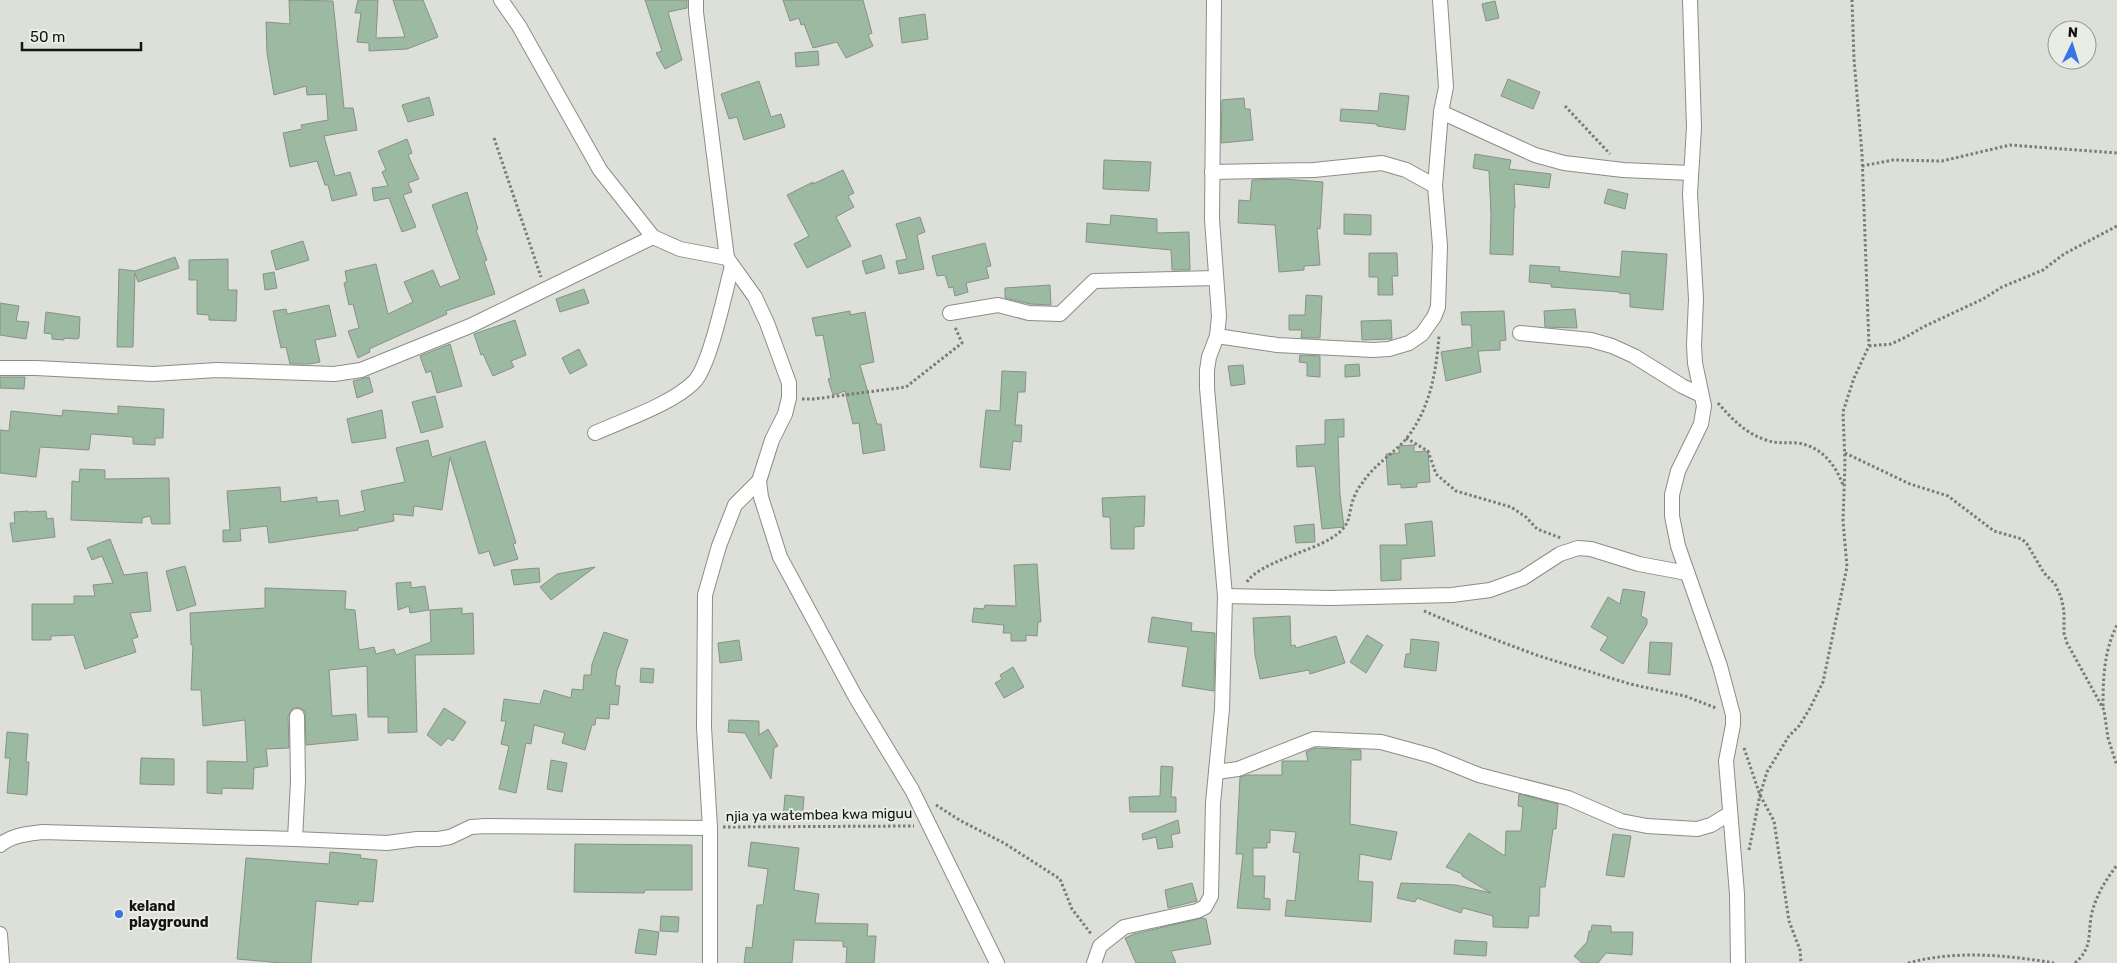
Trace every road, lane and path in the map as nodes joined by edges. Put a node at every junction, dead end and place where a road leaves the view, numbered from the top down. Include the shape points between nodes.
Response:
1 (501, 0) edge
2 (696, 0) edge
3 (1214, 0) edge
4 (1440, 0) edge
5 (1690, 0) edge
6 (1852, 0) edge
7 (1565, 106) dead end
8 (1441, 112) junction
9 (494, 138) dead end
10 (2117, 153) edge
11 (1862, 166) junction
12 (1623, 170) junction
13 (1212, 172) junction
14 (1691, 173) junction
15 (1435, 186) junction
16 (2117, 226) edge
17 (652, 237) junction
18 (729, 262) junction
19 (1216, 278) junction
20 (545, 288) junction
21 (1438, 307) junction
22 (950, 313) joint
23 (1520, 332) dead end
24 (1217, 336) junction
25 (1869, 346) junction
26 (0, 368) edge
27 (1702, 396) junction
28 (788, 398) junction
29 (595, 432) dead end
30 (1406, 438) junction
31 (1845, 453) junction
32 (759, 481) junction
33 (1843, 485) junction
34 (1578, 548) junction
35 (1687, 573) junction
36 (1244, 595) junction
37 (1225, 596) junction
38 (1402, 597) junction
39 (2117, 625) edge
40 (2104, 710) junction
41 (297, 716) dead end
42 (1733, 720) junction
43 (2117, 766) edge
44 (1216, 772) junction
45 (912, 790) junction
46 (1760, 795) junction
47 (1729, 814) junction
48 (929, 826) junction
49 (710, 828) junction
50 (295, 839) junction
51 (0, 845) edge
52 (1748, 853) dead end
53 (2117, 865) edge
54 (0, 934) edge
55 (1100, 946) junction
56 (1737, 960) edge
57 (2, 963) edge
58 (710, 963) edge
59 (997, 963) edge
60 (1094, 963) edge
61 (1801, 963) edge
62 (1908, 963) edge
63 (2054, 963) edge
64 (2075, 963) edge

1 - 17 street via 600,170
2 - 18 street
3 - 13 street
4 - 8 street via 1446,87
5 - 14 street via 1694,110
6 - 11 path
7 - 12 path
8 - 12 street via 1535,155 1564,163
8 - 15 street
9 - 20 path
10 - 11 path via 2010,145 1942,161 1893,160
11 - 25 path
12 - 14 street
13 - 15 street via 1314,170 1382,163 1406,170
13 - 19 street
14 - 27 street via 1696,299 1694,345
15 - 21 street via 1440,255
16 - 25 path via 2064,254 2043,270 2002,287 1891,344
17 - 18 street via 680,249
17 - 20 street
18 - 28 street via 755,297 767,323 789,383
18 - 29 street via 708,356 695,381 673,397
19 - 22 street via 1094,281 1060,314 1029,313 998,305
19 - 24 street
20 - 26 street via 470,326 362,370 334,374 217,370 153,374
21 - 24 street via 1422,334 1409,343 1389,349 1277,345
21 - 30 path via 1438,350 1430,397
22 - 28 path via 962,343 906,387 814,399
23 - 27 street via 1591,340 1612,346
24 - 37 street via 1209,357 1207,388
25 - 31 path via 1843,412
27 - 33 path via 1718,404 1740,426 1765,440 1810,446 1823,454
27 - 35 street via 1701,424 1678,471 1672,495 1672,516
28 - 32 street
30 - 34 path via 1428,451 1436,474 1456,491 1511,507 1538,529 1570,540
30 - 36 path via 1365,478 1354,495 1350,518 1340,532 1250,577
31 - 33 path
31 - 40 path via 1910,484 1948,496 1994,531 2027,544 2055,584 2064,611 2067,643
32 - 45 street via 780,557 855,696
32 - 49 street via 735,505 704,595 704,728
33 - 46 path via 1846,567 1823,682 1804,718 1776,755
34 - 35 street
34 - 38 street via 1560,554 1523,578 1490,590
35 - 42 street via 1717,658
36 - 37 street
36 - 38 street
37 - 44 street via 1222,709
38 - 42 path via 1428,613 1539,656 1630,684 1685,696
39 - 40 path via 2105,663
40 - 43 path
41 - 50 street
42 - 46 path
42 - 47 street via 1726,761
44 - 47 street via 1238,768 1314,739 1381,742 1432,756 1479,775 1568,798 1622,821 1648,826 1697,828 1711,825
44 - 55 street via 1209,902 1197,911 1124,927
45 - 48 street
45 - 55 path via 1060,879 1072,909
46 - 52 path
46 - 61 path via 1774,821 1789,921 1800,950
47 - 56 street via 1737,894
48 - 49 path, njia ya watembea kwa miguu
48 - 59 street
49 - 50 street via 486,826 471,827 438,839 386,843
49 - 58 street
50 - 51 street via 42,832 20,835
53 - 64 path via 2100,888 2091,917 2089,946
54 - 57 street
55 - 60 street
62 - 63 path via 1969,955

